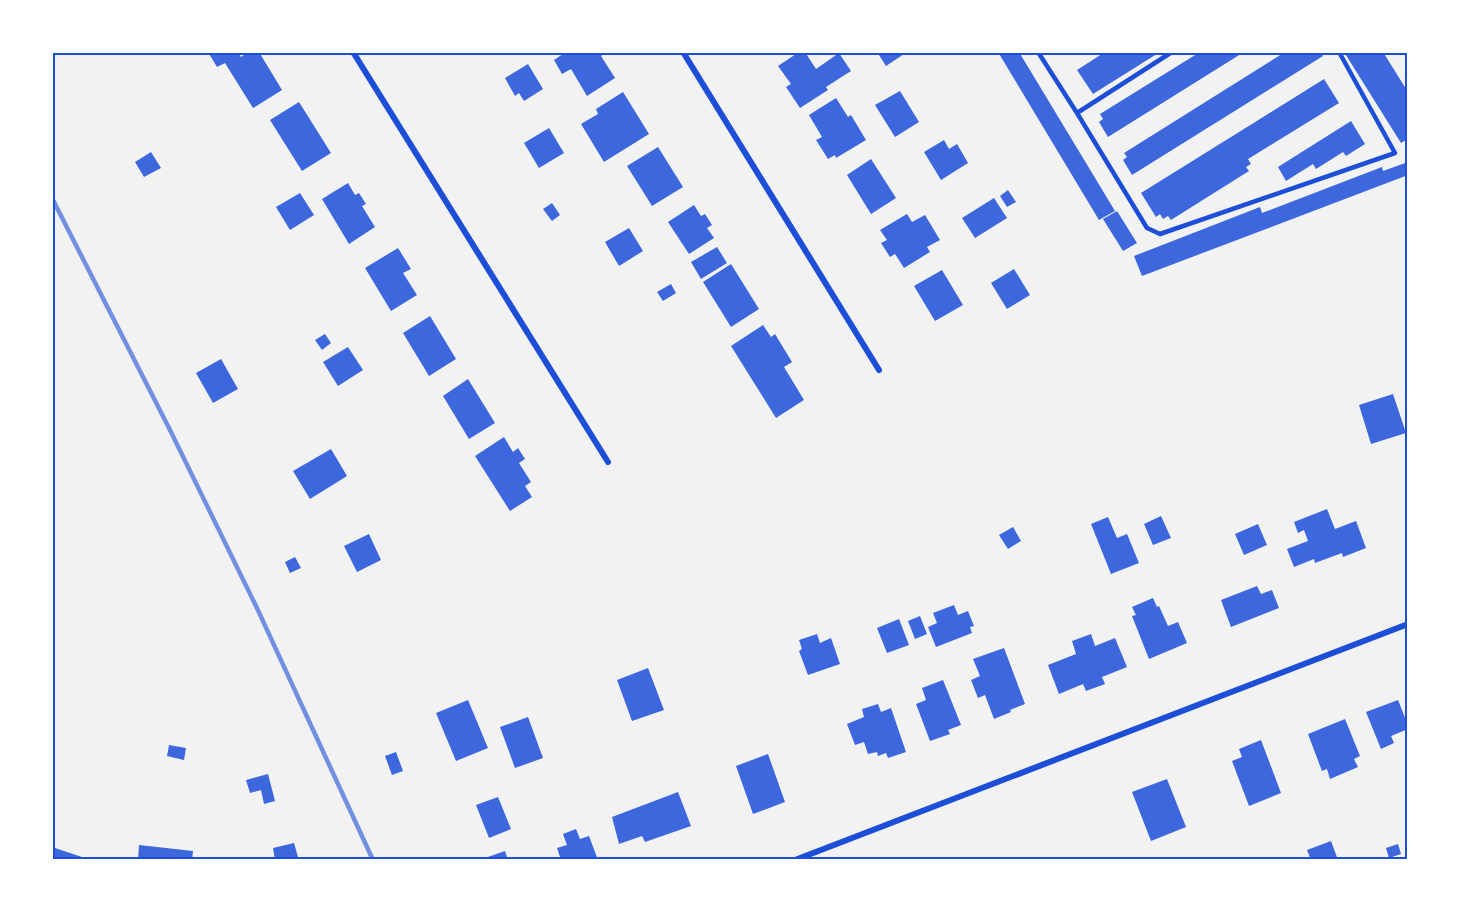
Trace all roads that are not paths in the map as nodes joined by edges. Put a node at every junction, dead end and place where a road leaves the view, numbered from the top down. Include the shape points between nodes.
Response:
1 (353, 52) edge
2 (684, 52) edge
3 (1038, 52) edge
4 (1172, 52) edge
5 (1339, 52) edge
6 (1077, 112) junction
7 (879, 370) dead end
8 (608, 462) dead end
9 (1407, 624) edge
10 (795, 860) edge

1 - 8 street
2 - 7 street
3 - 6 lane
4 - 6 lane
5 - 6 lane via 1395,153 1160,234 1147,228
9 - 10 street

